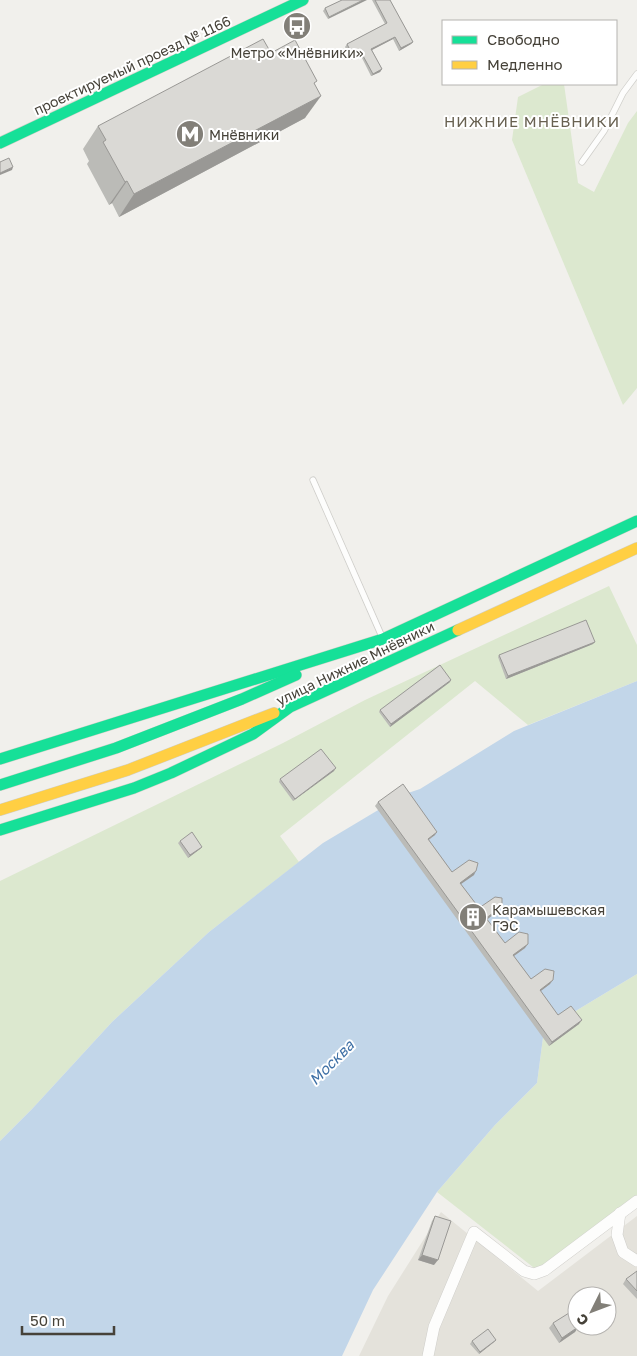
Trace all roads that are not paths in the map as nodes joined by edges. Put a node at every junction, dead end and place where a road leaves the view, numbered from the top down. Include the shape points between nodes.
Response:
1 (303, 0) edge
2 (637, 74) edge
3 (0, 143) edge
4 (582, 162) dead end
5 (313, 480) dead end
6 (637, 521) edge
7 (637, 548) edge
8 (383, 639) junction
9 (357, 648) junction
10 (290, 707) junction
11 (0, 759) edge
12 (0, 785) edge
13 (0, 810) edge
14 (0, 830) edge
15 (637, 1201) edge
16 (620, 1213) junction
17 (637, 1261) edge
18 (428, 1356) edge

1 - 3 main road, проектируемый проезд № 1166
2 - 4 lane
5 - 8 lane
6 - 8 main road, улица Нижние Мнёвники
7 - 10 main road, улица Нижние Мнёвники
8 - 9 main road, улица Нижние Мнёвники
9 - 11 main road, улица Нижние Мнёвники
9 - 12 main road via 242,699 116,748
10 - 13 main road via 128,770
10 - 14 main road, улица Нижние Мнёвники via 253,734 172,773
15 - 16 street
16 - 17 street via 618,1234 623,1252
16 - 18 street via 538,1274 524,1271 474,1232 434,1327

